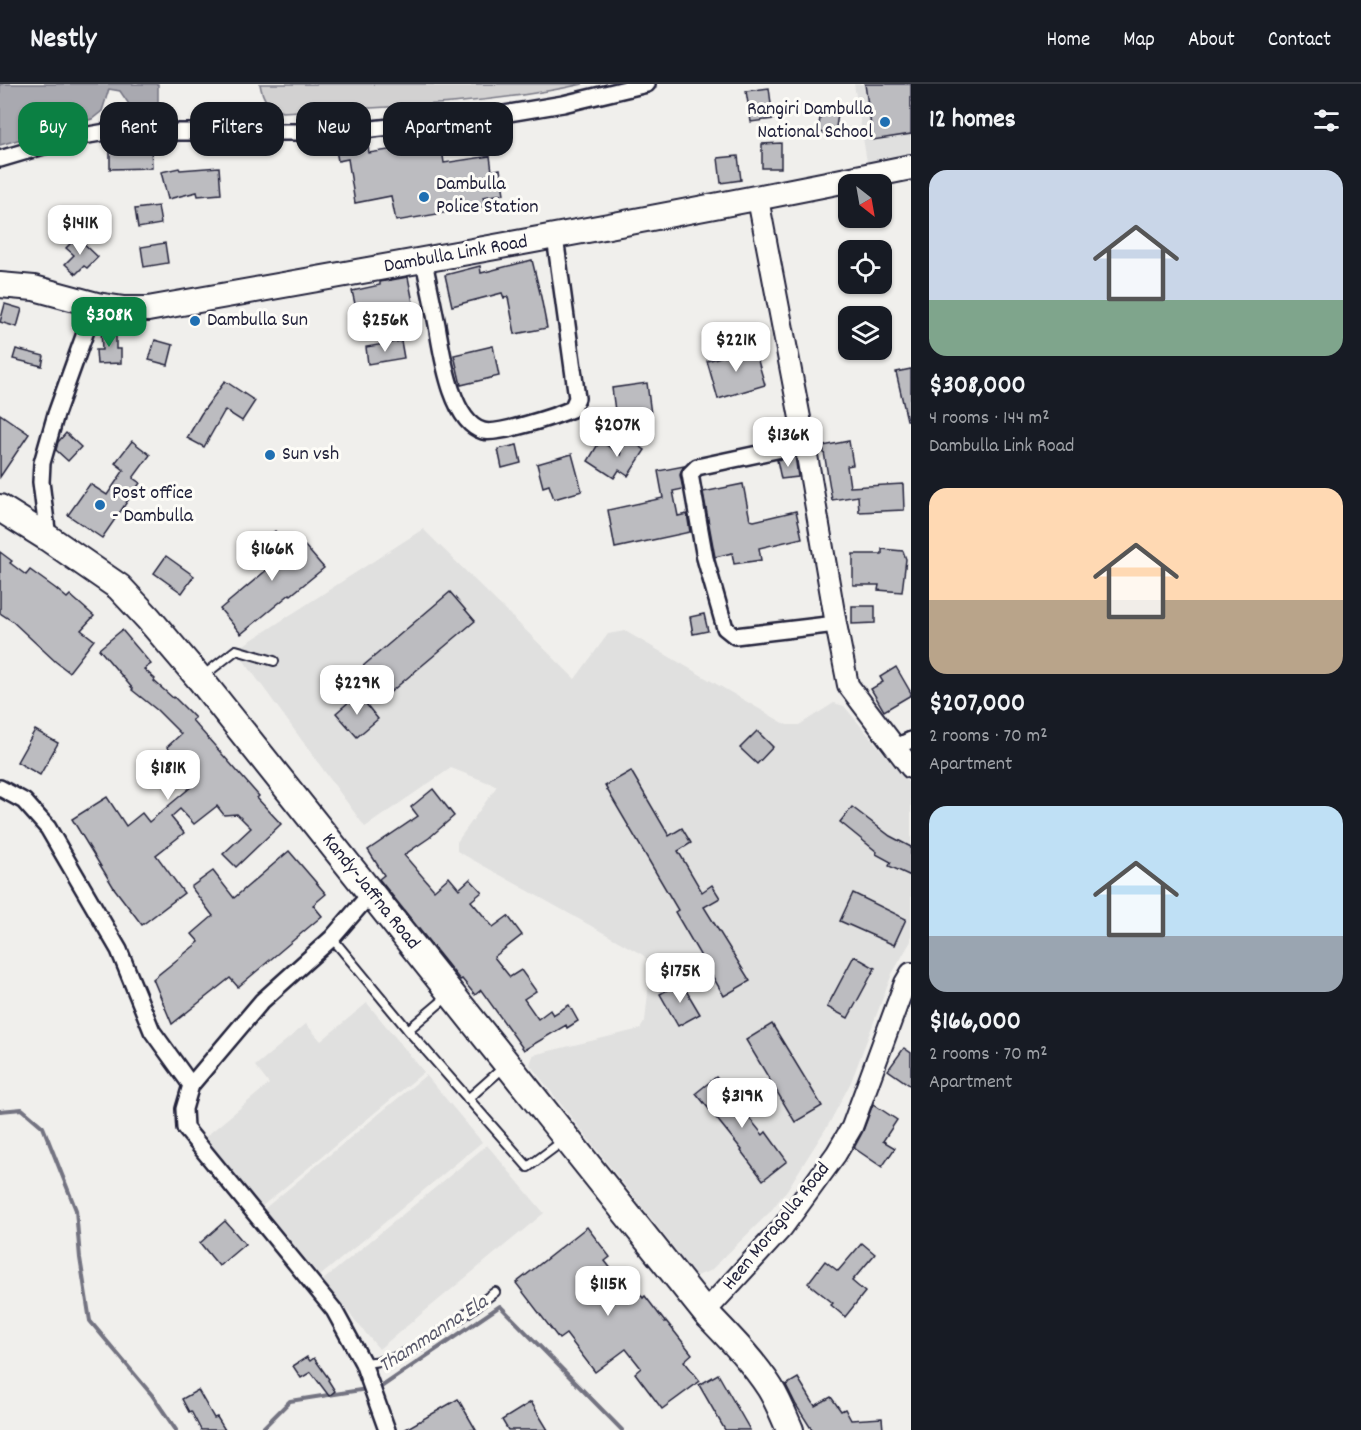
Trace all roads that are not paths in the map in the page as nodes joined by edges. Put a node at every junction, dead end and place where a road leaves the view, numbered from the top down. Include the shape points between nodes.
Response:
1 (647, 84) edge
2 (0, 159) edge
3 (911, 167) edge
4 (758, 199) junction
5 (555, 237) junction
6 (424, 261) junction
7 (0, 285) edge
8 (97, 305) junction
9 (805, 444) junction
10 (0, 508) edge
11 (48, 538) junction
12 (836, 624) junction
13 (274, 661) dead end
14 (200, 679) junction
15 (903, 743) edge
16 (911, 768) edge
17 (0, 788) edge
18 (371, 892) junction
19 (332, 938) junction
20 (911, 973) edge
21 (452, 993) junction
22 (408, 1030) junction
23 (508, 1064) junction
24 (191, 1085) junction
25 (468, 1099) junction
26 (566, 1139) junction
27 (495, 1292) dead end
28 (705, 1312) junction
29 (365, 1368) junction
30 (384, 1423) edge
31 (774, 1430) edge
32 (790, 1430) edge

1 - 2 street via 492,116 344,132 106,132
3 - 4 main road, Dambulla Link Road
4 - 5 main road, Dambulla Link Road
4 - 9 street
5 - 6 main road, Dambulla Link Road
5 - 6 street via 577,398 572,409 559,415 497,431 472,426 455,400
6 - 8 main road, Dambulla Link Road via 148,309
7 - 8 main road, Dambulla Link Road via 34,288
8 - 11 street via 42,463
9 - 12 street
9 - 12 street via 697,467 690,474 705,558 725,628 735,636
10 - 11 highway, Kandy-Jaffna Road
11 - 14 highway, Kandy-Jaffna Road via 119,587
12 - 15 street via 848,685
13 - 14 lane via 236,650
14 - 18 highway, Kandy-Jaffna Road
15 - 16 street
17 - 24 street via 24,801 48,828 119,950 152,1031
18 - 19 street
18 - 21 highway, Kandy-Jaffna Road
19 - 22 lane
19 - 24 street via 262,1001
20 - 28 street, Heen Moragolla Road via 852,1127 836,1154 782,1228
21 - 22 lane
21 - 23 highway, Kandy-Jaffna Road
22 - 25 lane
23 - 25 lane
23 - 26 highway, Kandy-Jaffna Road
24 - 29 street via 184,1109 184,1128 334,1310
25 - 26 lane via 528,1167
26 - 28 highway, Kandy-Jaffna Road
27 - 29 lane via 428,1340
28 - 31 highway, Kandy-Jaffna Road via 745,1374
28 - 32 highway, Kandy-Jaffna Road via 770,1388
29 - 30 street

